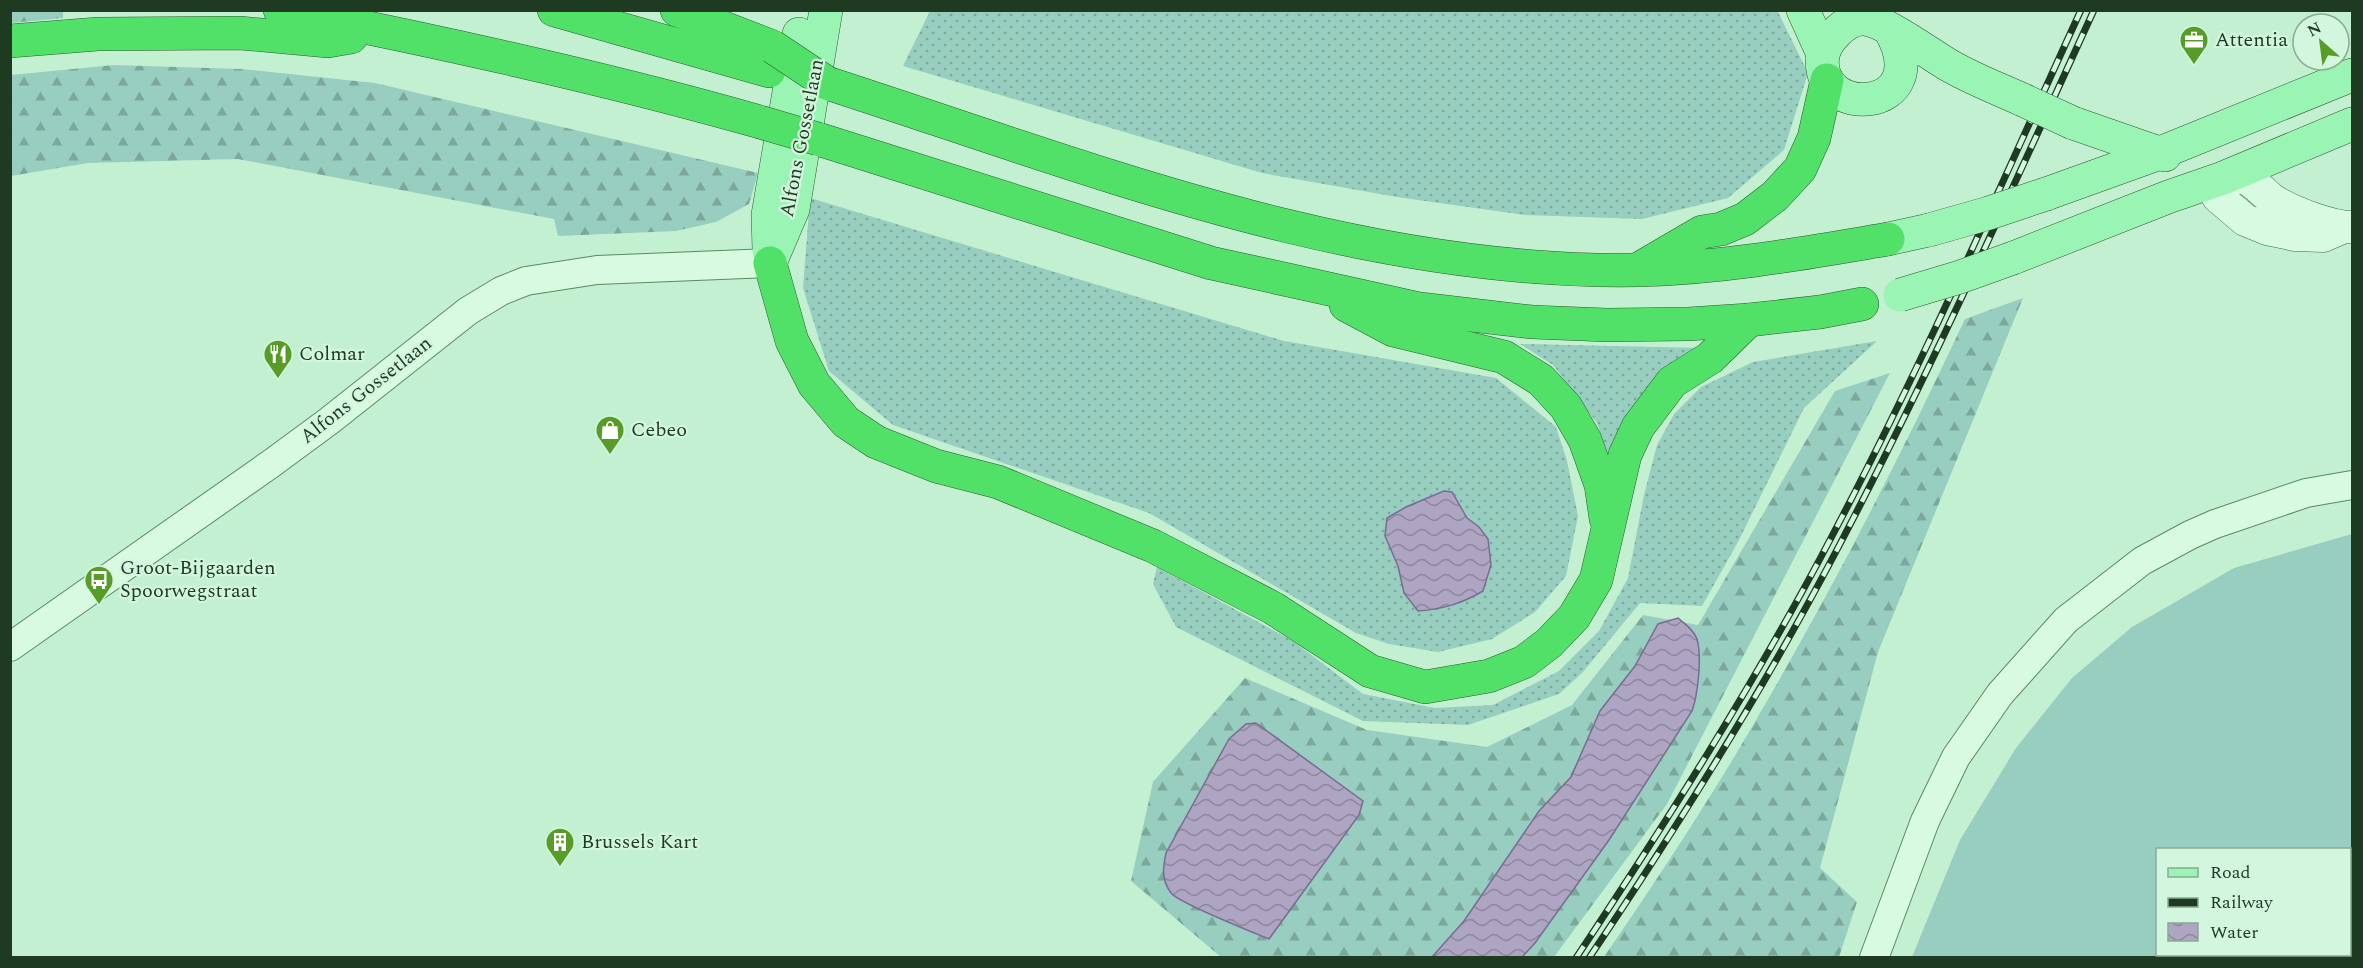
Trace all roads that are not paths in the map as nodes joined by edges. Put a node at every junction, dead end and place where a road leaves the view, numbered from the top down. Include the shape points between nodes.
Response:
1 (280, 10) edge
2 (554, 10) edge
3 (677, 10) edge
4 (802, 10) edge
5 (826, 10) edge
6 (1803, 10) edge
7 (1868, 20) edge
8 (382, 30) junction
9 (10, 42) edge
10 (771, 59) junction
11 (1825, 67) junction
12 (2352, 75) edge
13 (2352, 124) edge
14 (2160, 153) junction
15 (2223, 178) junction
16 (2348, 227) edge
17 (1888, 239) joint
18 (770, 263) junction
19 (1638, 270) junction
20 (1312, 287) junction
21 (1862, 304) joint
22 (1749, 320) junction
23 (2352, 485) edge
24 (1607, 533) junction
25 (10, 647) edge
26 (1874, 957) edge

1 - 8 highway
2 - 10 highway
3 - 10 highway
4 - 18 main road, Alfons Gossetlaan via 768,215
5 - 18 main road, Alfons Gossetlaan via 793,209
6 - 11 main road
7 - 11 main road via 1852,21 1829,39
7 - 11 main road via 1898,43 1901,72 1894,86 1870,100 1856,100 1840,93
7 - 14 main road, bridge via 1926,49 1951,67 2073,123
8 - 9 highway via 328,41 228,33 98,34
8 - 20 highway, bridge via 654,92 818,139 1211,263
10 - 19 highway via 827,83 1260,219 1405,250 1507,265
11 - 19 highway via 1814,138 1800,169 1776,196 1745,219 1702,232
12 - 14 main road
13 - 15 main road
14 - 15 main road
14 - 17 main road, bridge via 1989,213
15 - 16 main road via 2218,197 2245,220 2267,230 2323,236
15 - 21 main road, bridge via 1960,277
17 - 19 highway via 1749,262
18 - 24 highway via 792,341 814,384 846,422 876,442 936,466 998,482 1153,546 1273,608 1370,671 1425,687 1490,676 1524,662 1574,617 1596,579
18 - 25 street, Alfons Gossetlaan via 597,270 526,281 501,291 468,311 272,463
20 - 22 highway via 1420,309 1532,322 1618,325
20 - 24 highway via 1392,330 1504,357 1541,380 1566,407 1585,440 1601,485
21 - 22 highway
22 - 24 highway via 1710,358 1672,382 1638,427 1625,455
23 - 26 street via 2306,493 2190,535 2142,561 2066,620 2000,694 1956,757 1925,821

